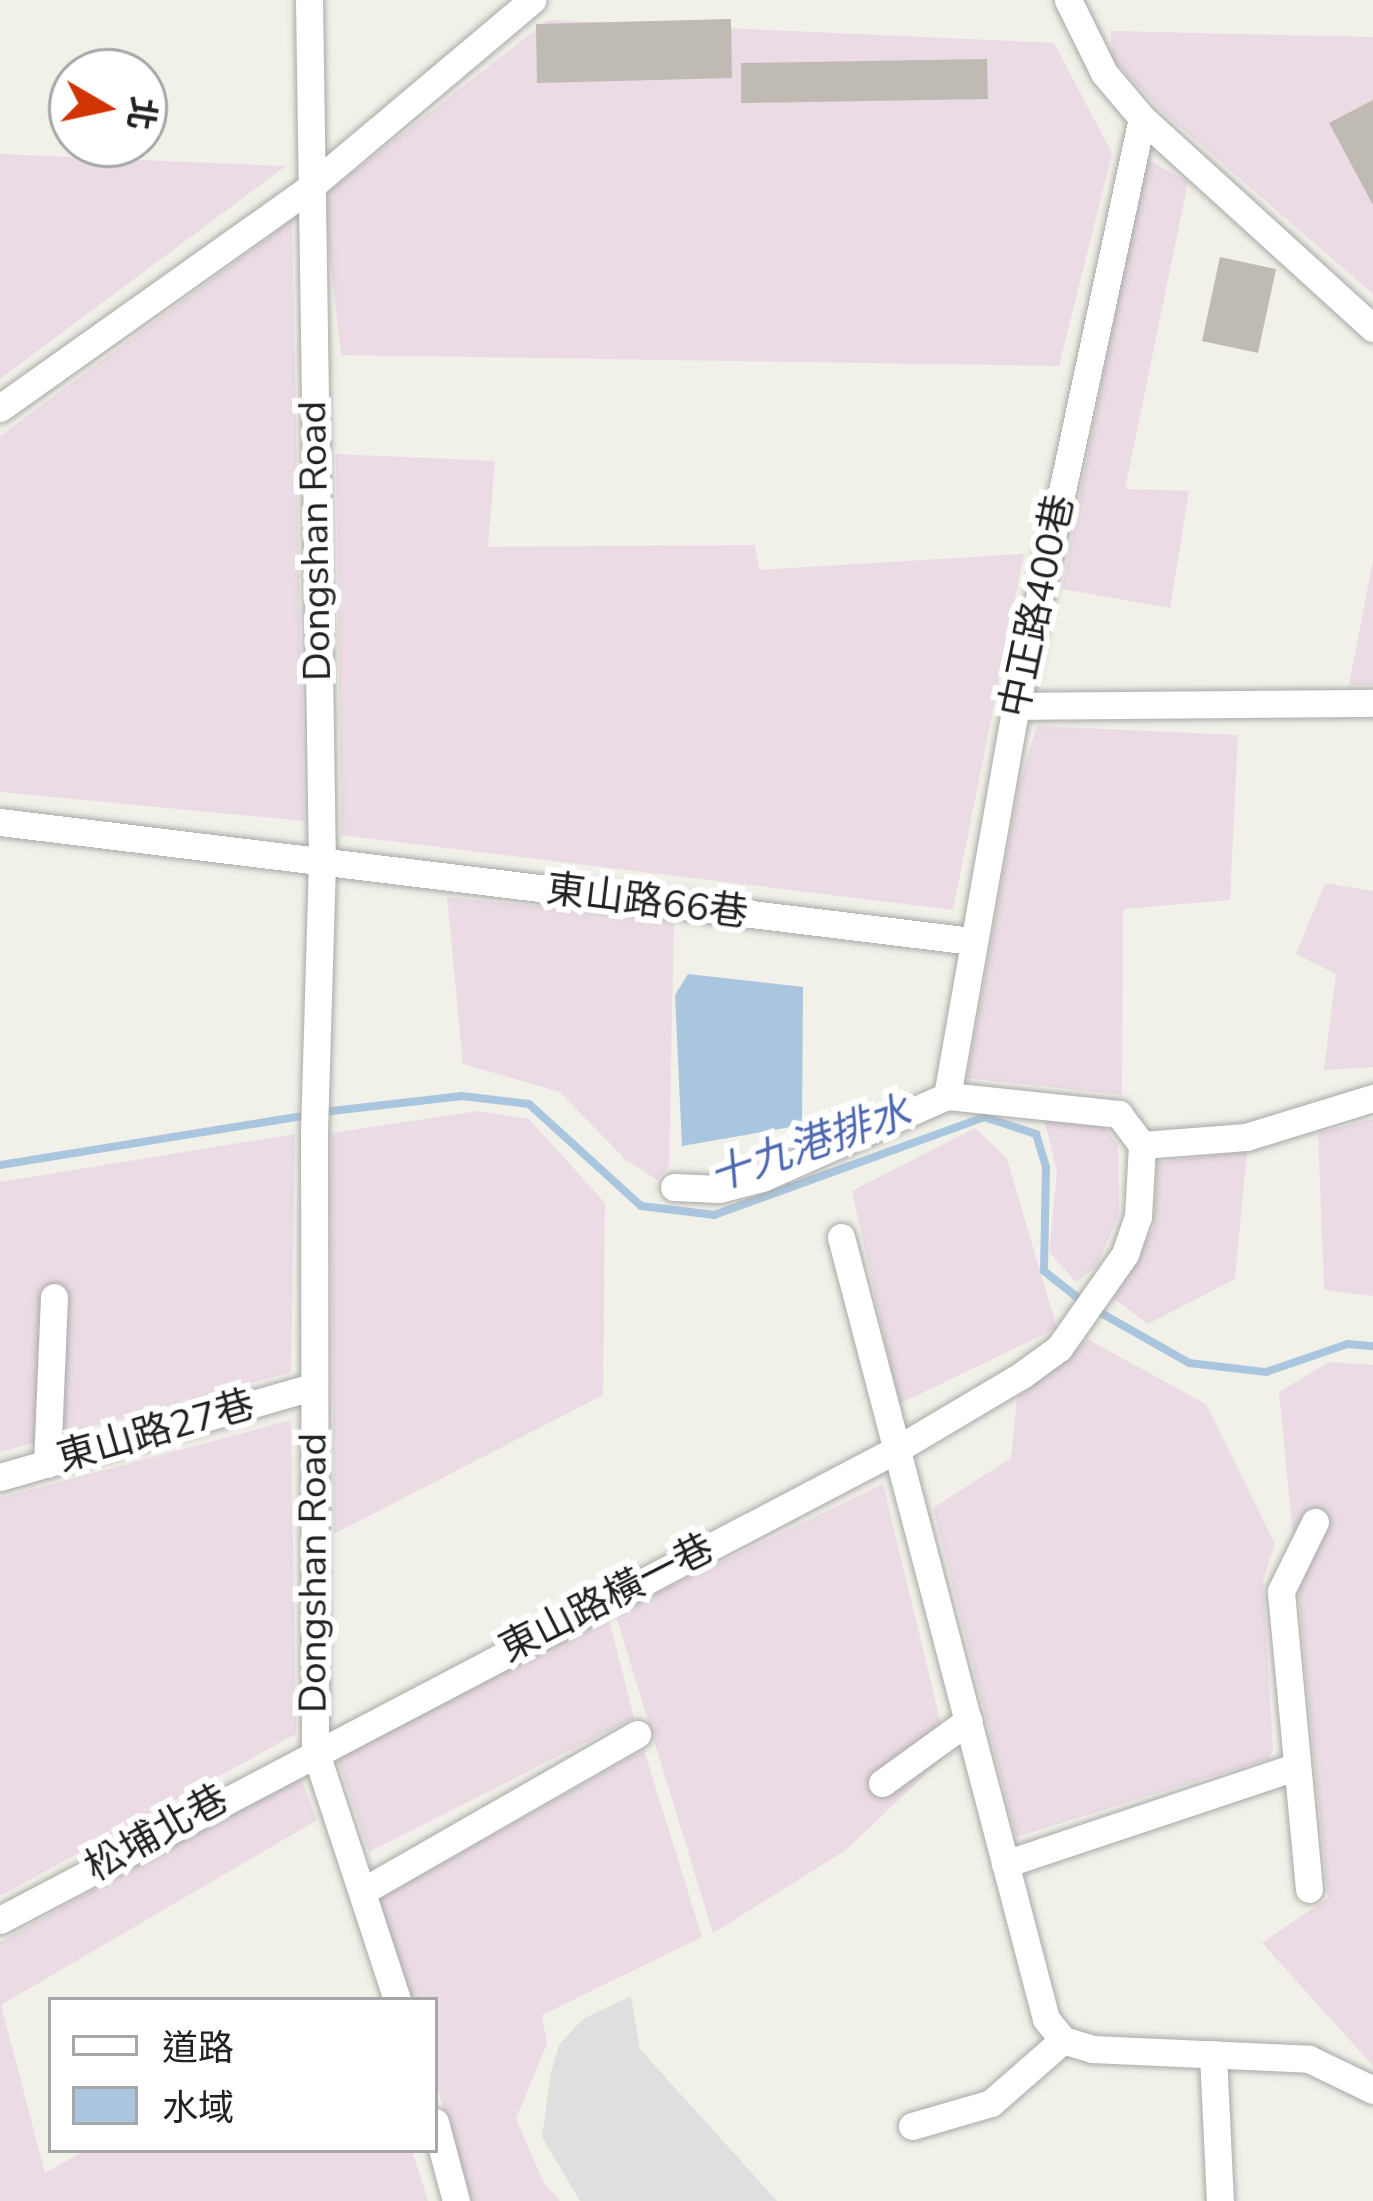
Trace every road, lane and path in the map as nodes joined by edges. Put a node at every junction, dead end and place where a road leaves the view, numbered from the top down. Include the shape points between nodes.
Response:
1 (309, 0) edge
2 (532, 0) edge
3 (1068, 0) edge
4 (1142, 118) junction
5 (309, 188) junction
6 (1373, 328) edge
7 (0, 408) edge
8 (1373, 703) edge
9 (1016, 706) junction
10 (0, 822) edge
11 (322, 862) junction
12 (972, 941) junction
13 (947, 1096) junction
14 (1373, 1098) edge
15 (1142, 1145) junction
16 (674, 1187) dead end
17 (841, 1237) dead end
18 (54, 1297) dead end
19 (312, 1387) junction
20 (899, 1448) junction
21 (47, 1464) junction
22 (0, 1478) edge
23 (1315, 1522) dead end
24 (969, 1720) junction
25 (637, 1734) dead end
26 (315, 1750) junction
27 (1292, 1768) junction
28 (882, 1783) dead end
29 (1005, 1864) junction
30 (1309, 1888) dead end
31 (363, 1891) junction
32 (0, 1920) edge
33 (396, 1997) edge
34 (1063, 2040) junction
35 (1213, 2054) junction
36 (1373, 2090) edge
37 (912, 2126) dead end
38 (438, 2133) edge
39 (456, 2201) edge
40 (1220, 2201) edge

1 - 5 street, Dongshan Road
2 - 5 street
3 - 4 street via 1104,74
4 - 6 street
4 - 9 street, 中正路400巷
5 - 7 street
5 - 11 street, Dongshan Road
8 - 9 street
9 - 12 street, 中正路400巷
10 - 11 street, 東山路66巷
11 - 12 street, 東山路66巷
11 - 19 street, Dongshan Road
12 - 13 street, 中正路400巷
13 - 15 street via 1119,1114
13 - 16 street via 762,1178 719,1189
14 - 15 street via 1246,1137
15 - 20 street, 東山路橫一巷 via 1138,1217 1059,1348
17 - 20 street
18 - 21 street
19 - 21 street, 東山路27巷
19 - 26 street, Dongshan Road
20 - 24 street
20 - 26 street, 東山路橫一巷
21 - 22 street, 東山路27巷
23 - 27 street via 1281,1591
24 - 28 street
24 - 29 street
25 - 31 street
26 - 31 street, Dongshan Road
26 - 32 street, 松埔北巷
27 - 29 street
27 - 30 street
29 - 34 street via 1046,2019
31 - 33 street, Dongshan Road
34 - 35 street
34 - 37 street via 991,2104
35 - 36 street via 1309,2059
35 - 40 street
38 - 39 street

